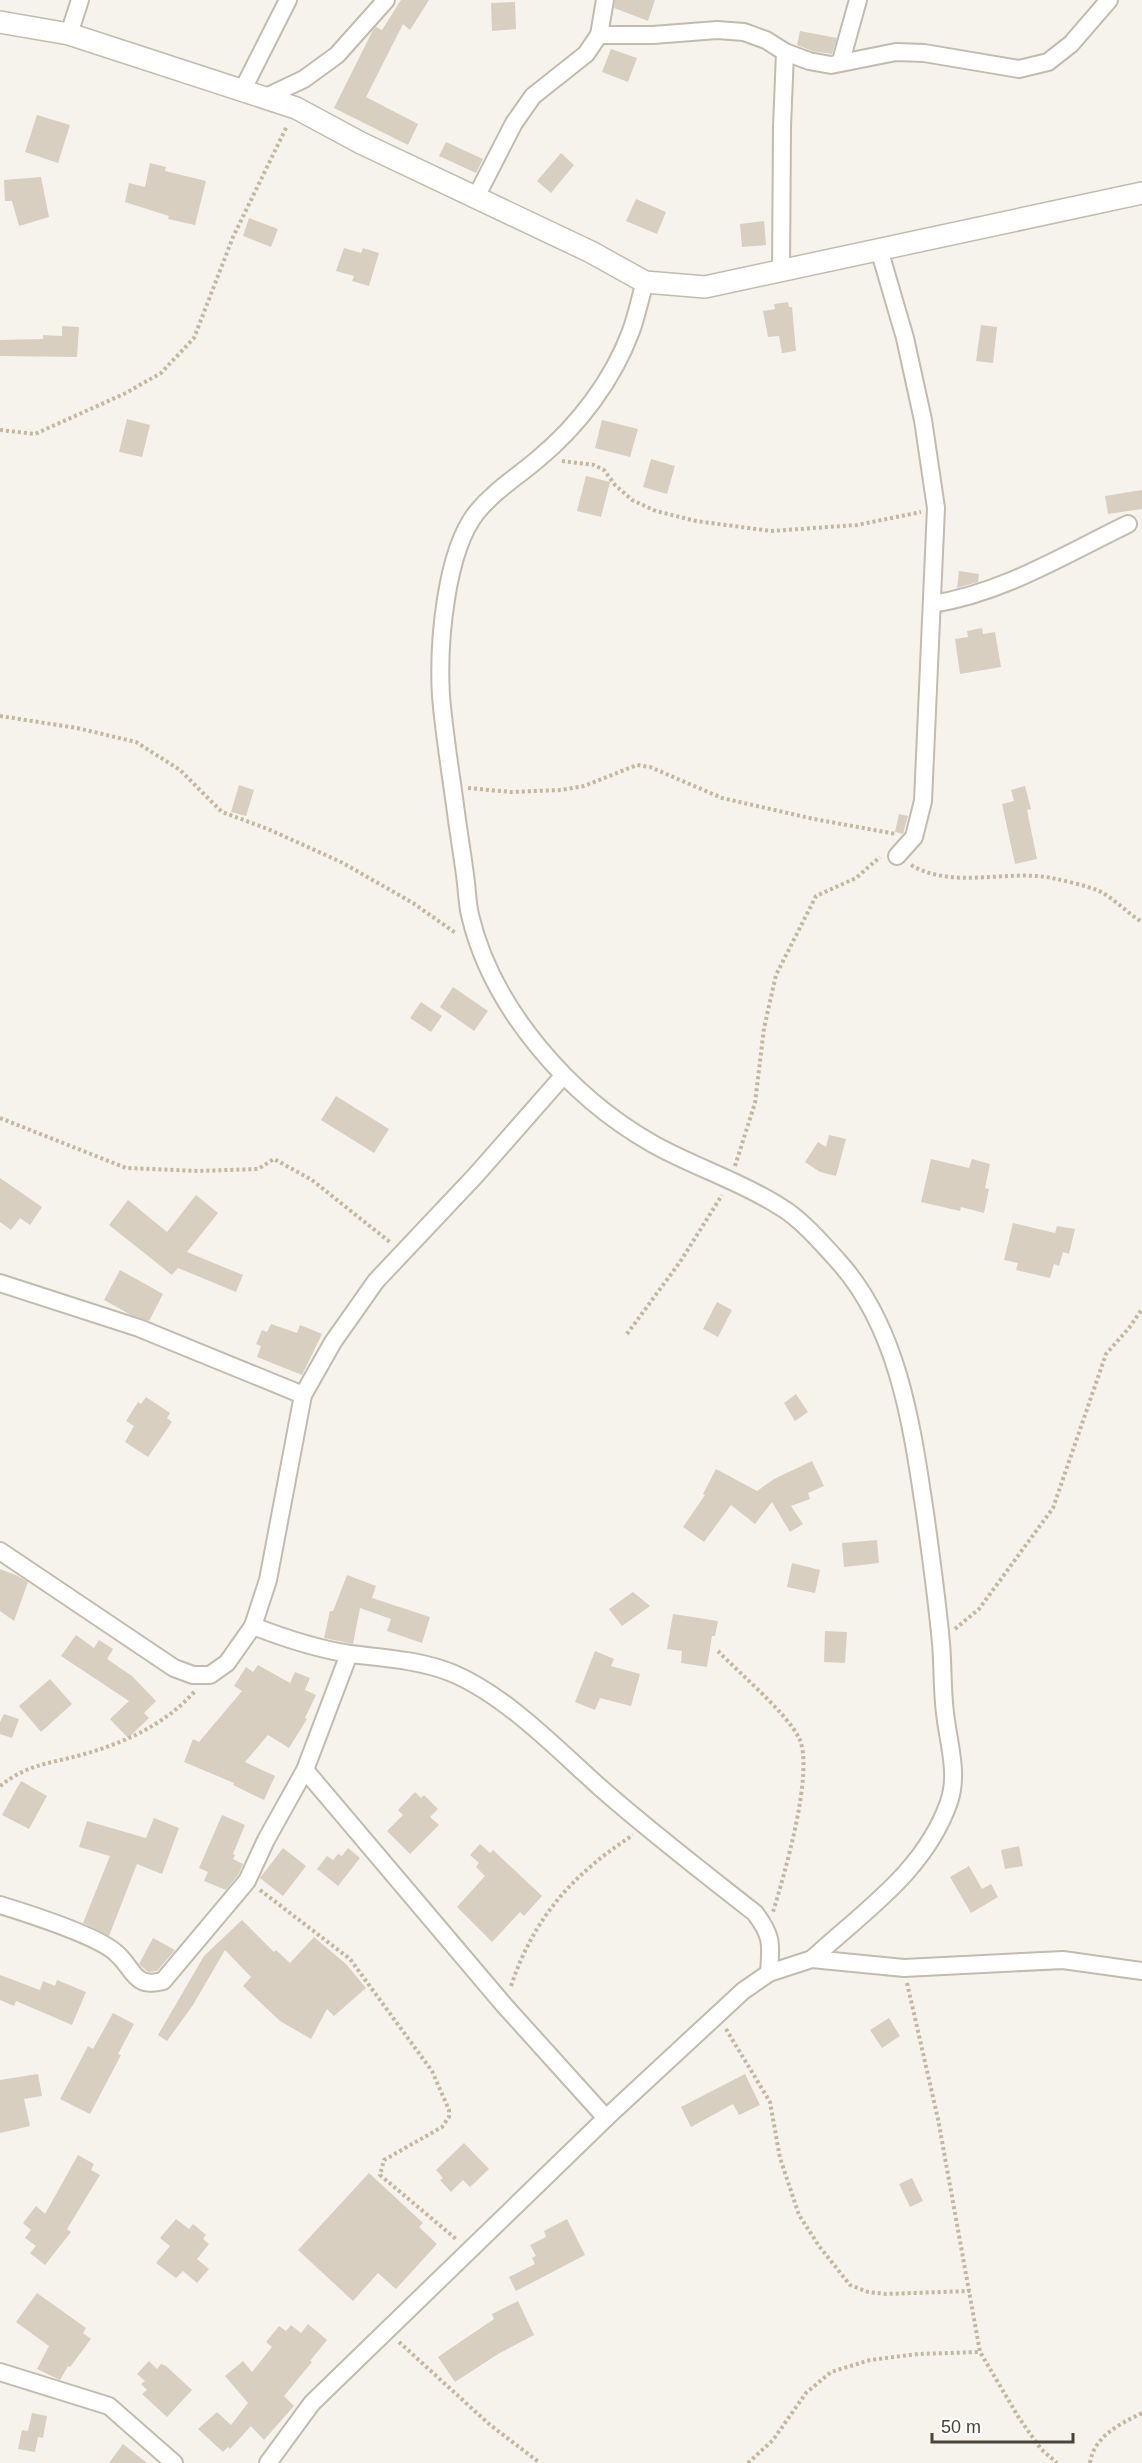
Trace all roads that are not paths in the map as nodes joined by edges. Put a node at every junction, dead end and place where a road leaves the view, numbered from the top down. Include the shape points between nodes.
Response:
1 (80, 0) edge
2 (288, 0) edge
3 (386, 0) edge
4 (605, 0) edge
5 (858, 0) edge
6 (1109, 0) edge
7 (0, 22) edge
8 (69, 34) junction
9 (599, 35) junction
10 (785, 52) junction
11 (841, 61) junction
12 (242, 91) junction
13 (264, 98) junction
14 (1142, 193) edge
15 (476, 197) junction
16 (879, 249) junction
17 (781, 272) junction
18 (645, 282) junction
19 (1128, 524) dead end
20 (932, 604) junction
21 (897, 856) road end
22 (563, 1076) junction
23 (0, 1283) edge
24 (303, 1395) junction
25 (0, 1551) edge
26 (254, 1626) junction
27 (349, 1654) junction
28 (305, 1770) junction
29 (0, 1905) edge
30 (813, 1959) junction
31 (1142, 1971) edge
32 (769, 1972) junction
33 (606, 2118) junction
34 (0, 2372) edge
35 (174, 2463) edge
36 (268, 2463) edge

1 - 8 street
2 - 12 street
3 - 13 street via 338,55 304,79
4 - 9 street
5 - 11 street
6 - 11 street via 1071,44 1048,62 1019,69 924,53 896,52
7 - 8 street
8 - 12 street
9 - 10 street via 744,32
9 - 15 street via 586,54 533,96 514,123
10 - 11 street via 809,61
10 - 17 street
12 - 13 street
13 - 15 street via 296,108
14 - 16 street
15 - 18 street
16 - 17 street
16 - 20 street via 923,420 936,508
17 - 18 street via 705,287
18 - 22 street via 631,331 607,381 583,414 540,458 492,494 472,518 454,559 444,618 441,693 469,910 482,958 496,985
19 - 20 street via 981,594
20 - 21 street via 923,801 914,837
22 - 24 street via 376,1281 339,1333
22 - 30 street via 652,1144 783,1208 840,1263 871,1306 894,1362 915,1450 941,1641 945,1712 954,1772 952,1794 940,1826 924,1851 876,1905
23 - 24 street via 139,1328
24 - 26 street via 268,1580
25 - 26 street via 174,1668 193,1674 210,1675 228,1663
26 - 27 street via 284,1638
27 - 28 street
27 - 32 street via 381,1656 453,1674 493,1696 755,1913 768,1930
28 - 29 street via 247,1881 163,1981 152,1984 137,1979 116,1952 98,1942
28 - 33 street via 504,2006
30 - 31 street via 904,1968 1063,1960
30 - 32 street
32 - 33 street via 743,1991
33 - 36 street via 312,2403
34 - 35 street via 109,2406

